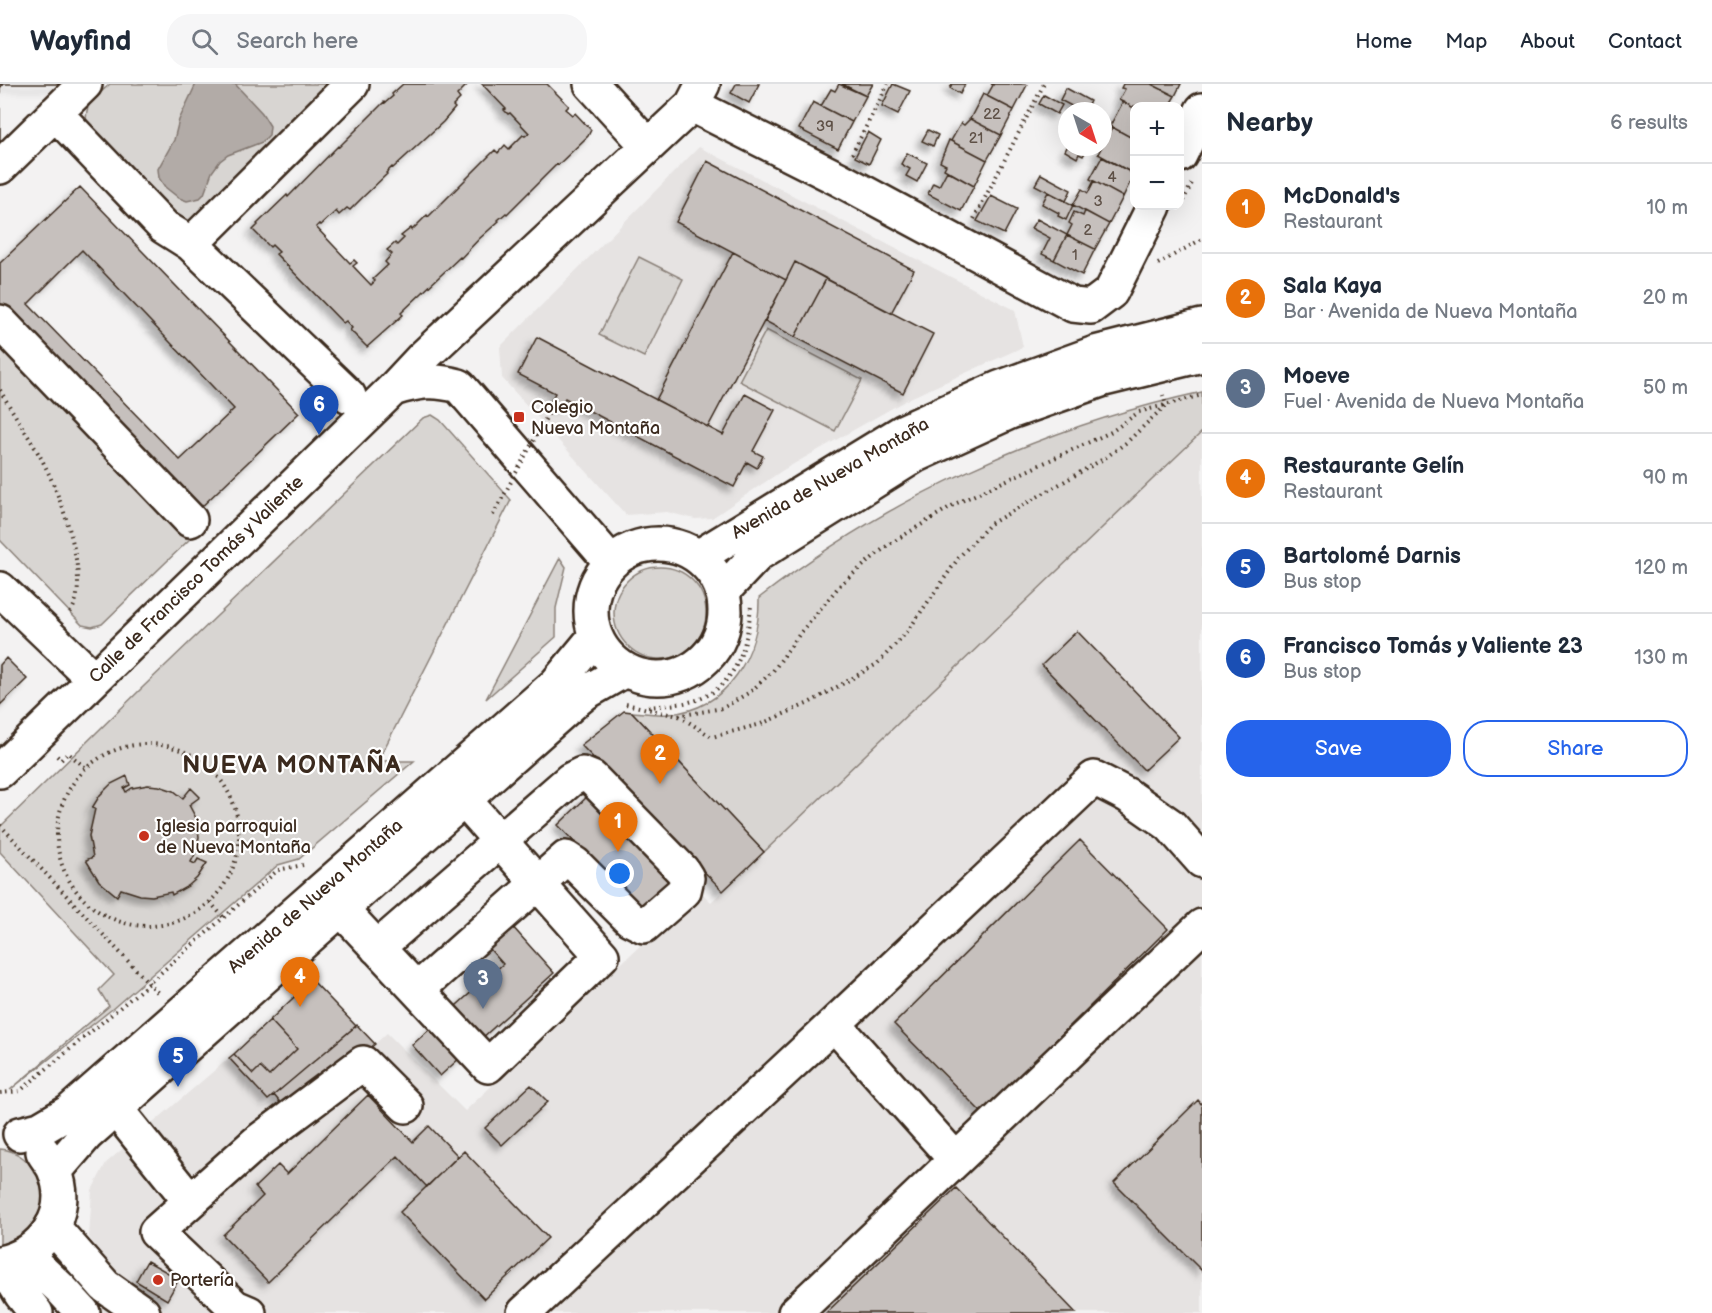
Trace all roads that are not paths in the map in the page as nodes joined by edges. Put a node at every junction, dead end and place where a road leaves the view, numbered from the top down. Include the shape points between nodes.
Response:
1 (85, 84) edge
2 (352, 84) edge
3 (591, 84) edge
4 (698, 94) edge
5 (1202, 110) edge
6 (55, 113) junction
7 (1184, 145) edge
8 (648, 147) junction
9 (0, 167) edge
10 (1152, 210) edge
11 (191, 244) junction
12 (471, 313) junction
13 (0, 322) edge
14 (1202, 326) edge
15 (1202, 355) edge
16 (459, 386) junction
17 (393, 388) junction
18 (349, 396) dead end
19 (190, 520) dead end
20 (698, 557) junction
21 (610, 562) junction
22 (0, 589) edge
23 (737, 596) junction
24 (595, 637) junction
25 (625, 670) junction
26 (94, 679) junction
27 (0, 771) edge
28 (464, 800) junction
29 (501, 841) junction
30 (1202, 861) edge
31 (537, 883) junction
32 (341, 909) junction
33 (1202, 926) edge
34 (377, 948) junction
35 (417, 990) junction
36 (834, 1024) junction
37 (406, 1106) dead end
38 (116, 1109) junction
39 (10, 1132) edge
40 (956, 1160) junction
41 (55, 1171) junction
42 (190, 1201) junction
43 (52, 1226) junction
44 (9, 1260) edge
45 (36, 1313) edge
46 (83, 1313) edge
47 (143, 1313) edge
48 (249, 1313) edge
49 (524, 1313) edge
50 (795, 1313) edge

1 - 6 street
2 - 11 street
3 - 8 street
4 - 8 street, Calle de Francisco Tomás y Valiente
4 - 10 street via 839,179 1073,304 1091,307 1111,292
5 - 7 street
6 - 9 street
6 - 11 street via 164,227
8 - 12 street, Calle de Francisco Tomás y Valiente
11 - 18 street
12 - 16 street, Calle de Francisco Tomás y Valiente via 457,343
12 - 17 street, Calle de Francisco Tomás y Valiente
13 - 19 street
14 - 20 street, Avenida de Nueva Montaña via 1095,353 999,388 904,431
15 - 23 street, Avenida de Nueva Montaña via 1104,380 1010,412 916,455 758,554
16 - 17 street via 422,381
16 - 21 street
17 - 26 street, Calle de Francisco Tomás y Valiente
20 - 21 street via 677,546 653,543 630,549
20 - 23 street
21 - 24 street via 596,585 590,611
22 - 26 street
23 - 25 street via 708,656 690,670 668,677 646,677
24 - 25 street via 607,656
24 - 39 street, Avenida de Nueva Montaña via 556,684 69,1112 40,1129
25 - 28 street, Avenida de Nueva Montaña via 585,693
26 - 27 street, Calle de Francisco Tomás y Valiente
28 - 29 street
28 - 32 street, Avenida de Nueva Montaña
29 - 31 street
29 - 31 street via 570,780 582,774 592,778 687,878 684,891 644,926 630,919 566,858
29 - 34 street
30 - 36 street via 1170,825 1094,778
31 - 35 street
31 - 35 street via 602,956 488,1066
32 - 34 street
32 - 38 street, Avenida de Nueva Montaña
33 - 40 street
34 - 35 street
36 - 40 street
36 - 49 street
37 - 42 street via 363,1064 255,1143
38 - 41 street, Avenida de Nueva Montaña
38 - 42 street
39 - 41 street via 41,1149
40 - 50 street
41 - 43 street via 59,1207
42 - 48 street via 156,1232 235,1307
43 - 44 street via 42,1240
43 - 47 street via 105,1286
44 - 45 street via 21,1294
44 - 46 street via 61,1289

